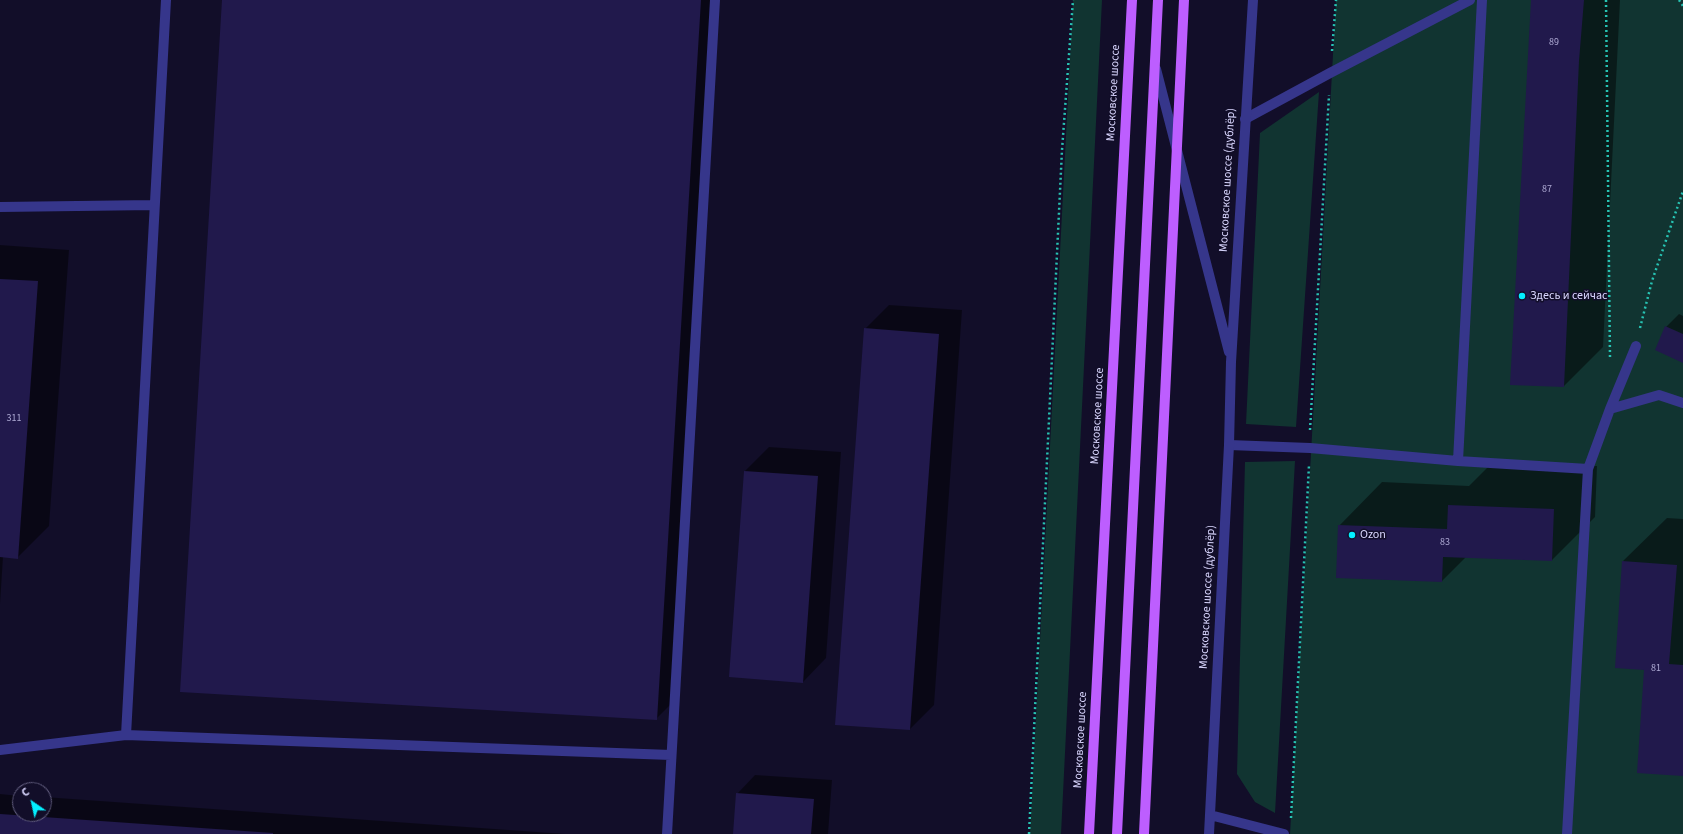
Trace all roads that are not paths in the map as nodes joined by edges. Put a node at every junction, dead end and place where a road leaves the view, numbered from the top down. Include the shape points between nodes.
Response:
1 (166, 0) edge
2 (715, 0) edge
3 (1132, 0) edge
4 (1158, 0) edge
5 (1184, 0) edge
6 (1252, 0) edge
7 (1470, 0) edge
8 (1482, 0) edge
9 (1154, 63) junction
10 (1245, 119) junction
11 (1177, 150) junction
12 (154, 205) junction
13 (0, 207) edge
14 (1636, 346) road end
15 (1231, 362) junction
16 (1683, 403) edge
17 (1610, 409) junction
18 (1229, 445) junction
19 (1458, 461) junction
20 (1588, 469) junction
21 (126, 735) junction
22 (0, 750) edge
23 (672, 755) junction
24 (1210, 815) junction
25 (1288, 830) edge
26 (667, 834) edge
27 (1089, 834) edge
28 (1117, 834) edge
29 (1144, 834) edge
30 (1209, 834) edge
31 (1567, 834) edge

1 - 12 street
2 - 23 street
3 - 27 main road, Московское шоссе
4 - 9 main road
5 - 11 main road
6 - 10 street, Московское шоссе (дублёр)
7 - 10 street
8 - 19 street
9 - 11 street, Московское шоссе (дублёр)
9 - 28 main road
10 - 15 street, Московское шоссе (дублёр)
11 - 15 street, Московское шоссе (дублёр)
11 - 29 main road
12 - 13 street
12 - 21 street
14 - 17 street
15 - 18 street, Московское шоссе (дублёр)
16 - 17 street via 1659,395
17 - 20 street
18 - 19 street via 1310,448
18 - 24 street, Московское шоссе (дублёр)
19 - 20 street
20 - 31 street
21 - 22 street
21 - 23 street
23 - 26 street
24 - 25 street
24 - 30 street, Московское шоссе (дублёр)

